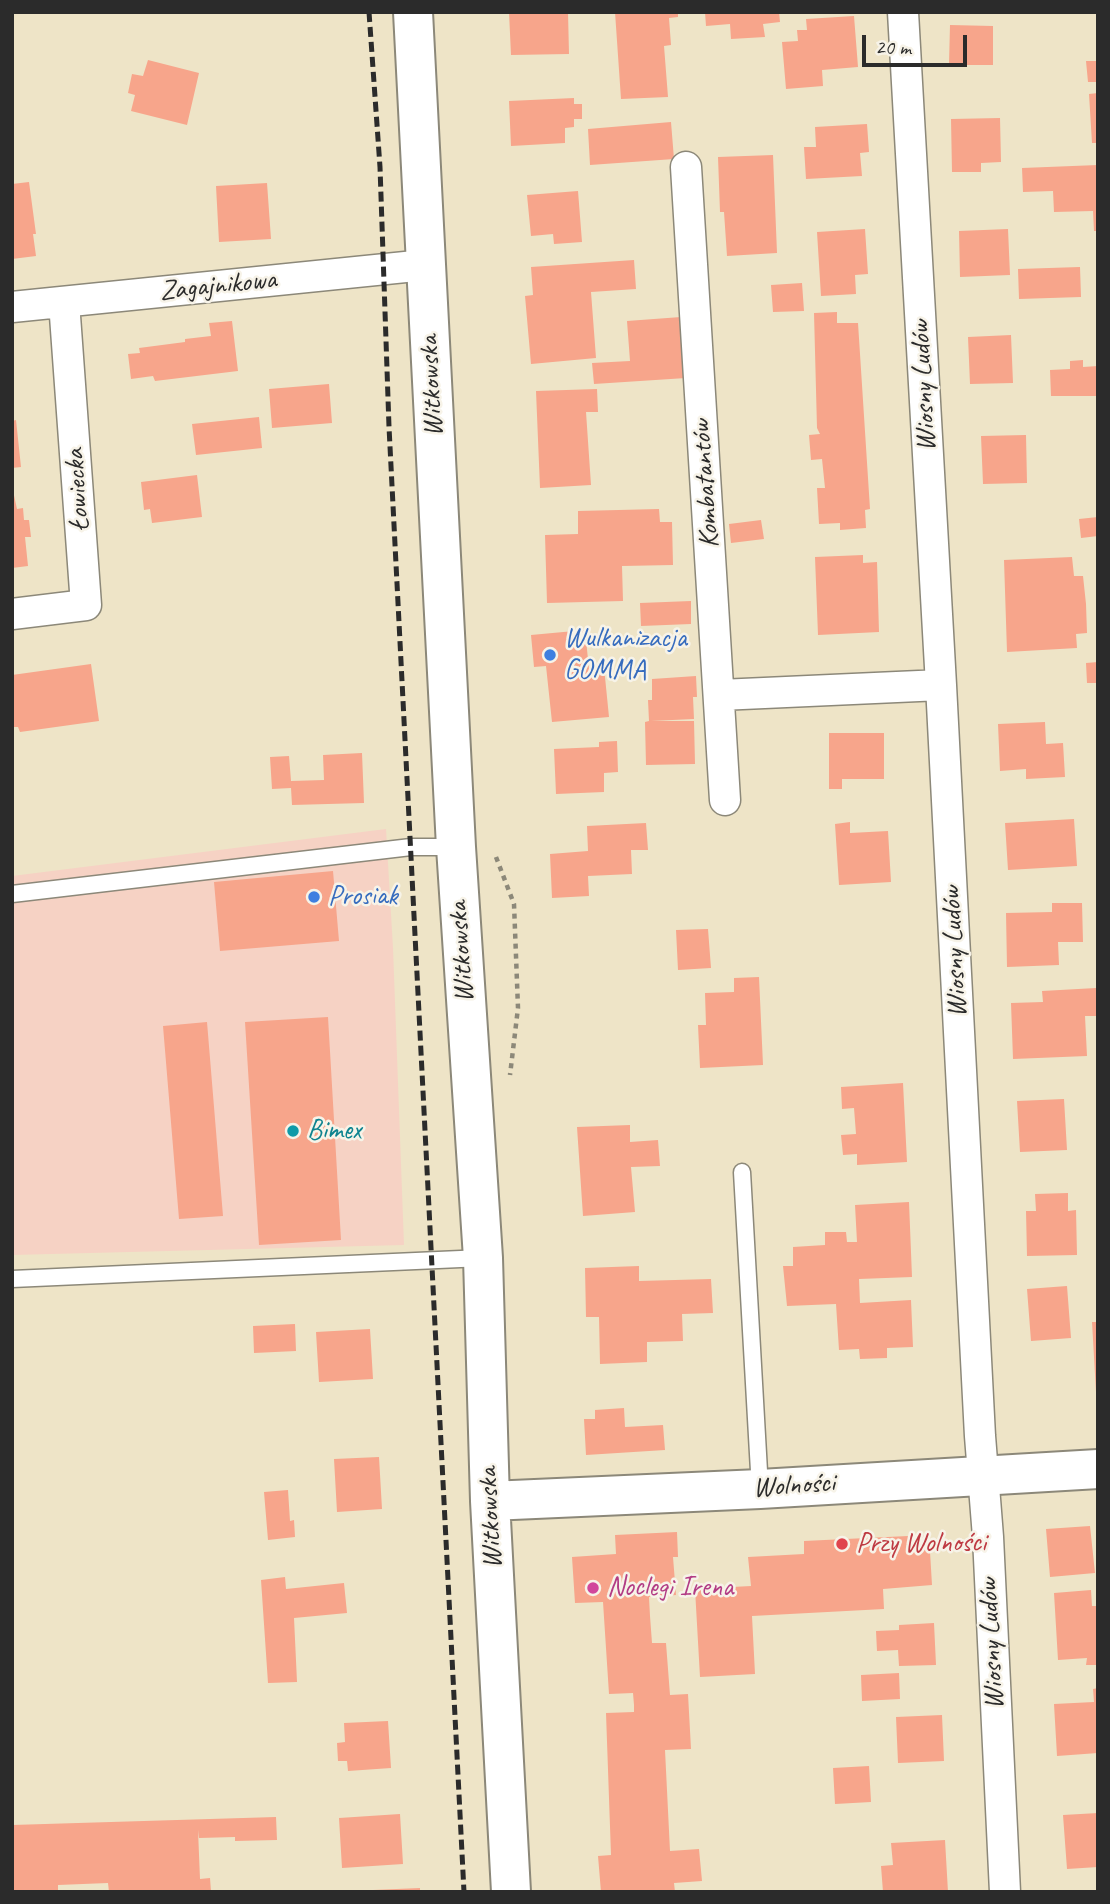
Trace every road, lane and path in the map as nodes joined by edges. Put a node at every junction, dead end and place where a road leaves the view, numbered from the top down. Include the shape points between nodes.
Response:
1 (413, 12) edge
2 (903, 12) edge
3 (686, 167) dead end
4 (425, 265) junction
5 (64, 302) junction
6 (12, 307) edge
7 (12, 614) edge
8 (941, 685) junction
9 (720, 695) junction
10 (725, 800) dead end
11 (456, 847) junction
12 (12, 894) edge
13 (742, 1172) dead end
14 (483, 1258) junction
15 (12, 1279) edge
16 (1098, 1469) edge
17 (983, 1474) junction
18 (760, 1489) junction
19 (490, 1501) junction
20 (511, 1892) edge
21 (1005, 1892) edge

1 - 4 street, Witkowska
2 - 8 street, Wiosny Ludów
3 - 9 street, Kombatantów
4 - 5 street, Zagajnikowa
4 - 11 street, Witkowska
5 - 6 street, Zagajnikowa
5 - 7 street, Łowiecka via 86,605
8 - 9 street
8 - 17 street, Wiosny Ludów
9 - 10 street, Kombatantów
11 - 12 lane via 411,847
11 - 14 street, Witkowska
13 - 18 lane
14 - 15 lane
14 - 19 street, Witkowska
16 - 17 street, Wolności
17 - 18 street, Wolności
17 - 21 street, Wiosny Ludów
18 - 19 street, Wolności
19 - 20 street, Witkowska

